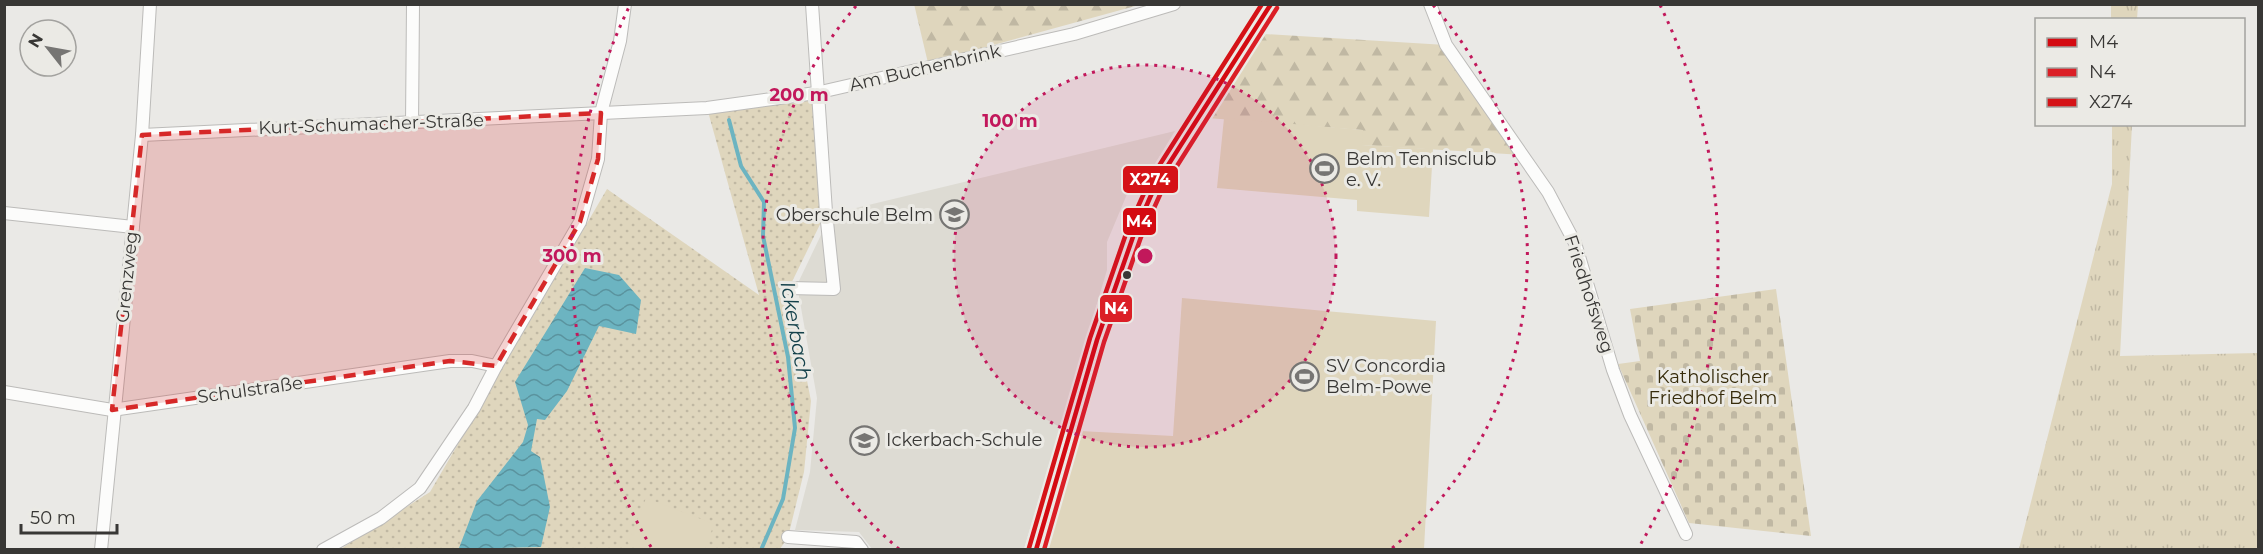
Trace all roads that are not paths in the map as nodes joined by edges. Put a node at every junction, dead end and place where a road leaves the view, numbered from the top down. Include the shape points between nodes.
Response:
1 (150, 4) edge
2 (413, 4) edge
3 (625, 4) edge
4 (812, 4) edge
5 (1174, 4) edge
6 (1271, 4) edge
7 (1430, 4) edge
8 (816, 93) junction
9 (601, 113) junction
10 (412, 124) junction
11 (142, 135) junction
12 (4, 213) edge
13 (133, 227) junction
14 (789, 288) dead end
15 (495, 366) junction
16 (4, 392) edge
17 (112, 410) junction
18 (1686, 534) dead end
19 (788, 537) dead end
20 (101, 549) edge
21 (323, 549) edge
22 (862, 549) edge
23 (1036, 549) edge

1 - 11 street, Grenzweg
2 - 10 street
3 - 9 street via 620,41
4 - 8 street
5 - 8 street, Am Buchenbrink via 1074,34
6 - 23 street via 1156,184 1134,234 1105,314
7 - 18 street, Friedhofsweg via 1446,45 1548,192 1570,234 1630,415
8 - 9 street, Am Buchenbrink via 707,108
8 - 14 street via 834,289
9 - 10 street, Kurt-Schumacher-Straße
9 - 15 street via 598,159 580,222
10 - 11 street, Kurt-Schumacher-Straße
11 - 13 street, Grenzweg
12 - 13 street
13 - 17 street, Grenzweg
15 - 17 street, Schulstraße via 450,361
15 - 21 street via 474,408 420,488 381,518
16 - 17 street, Schulstraße
17 - 20 street, Grenzweg
19 - 22 street via 856,542

